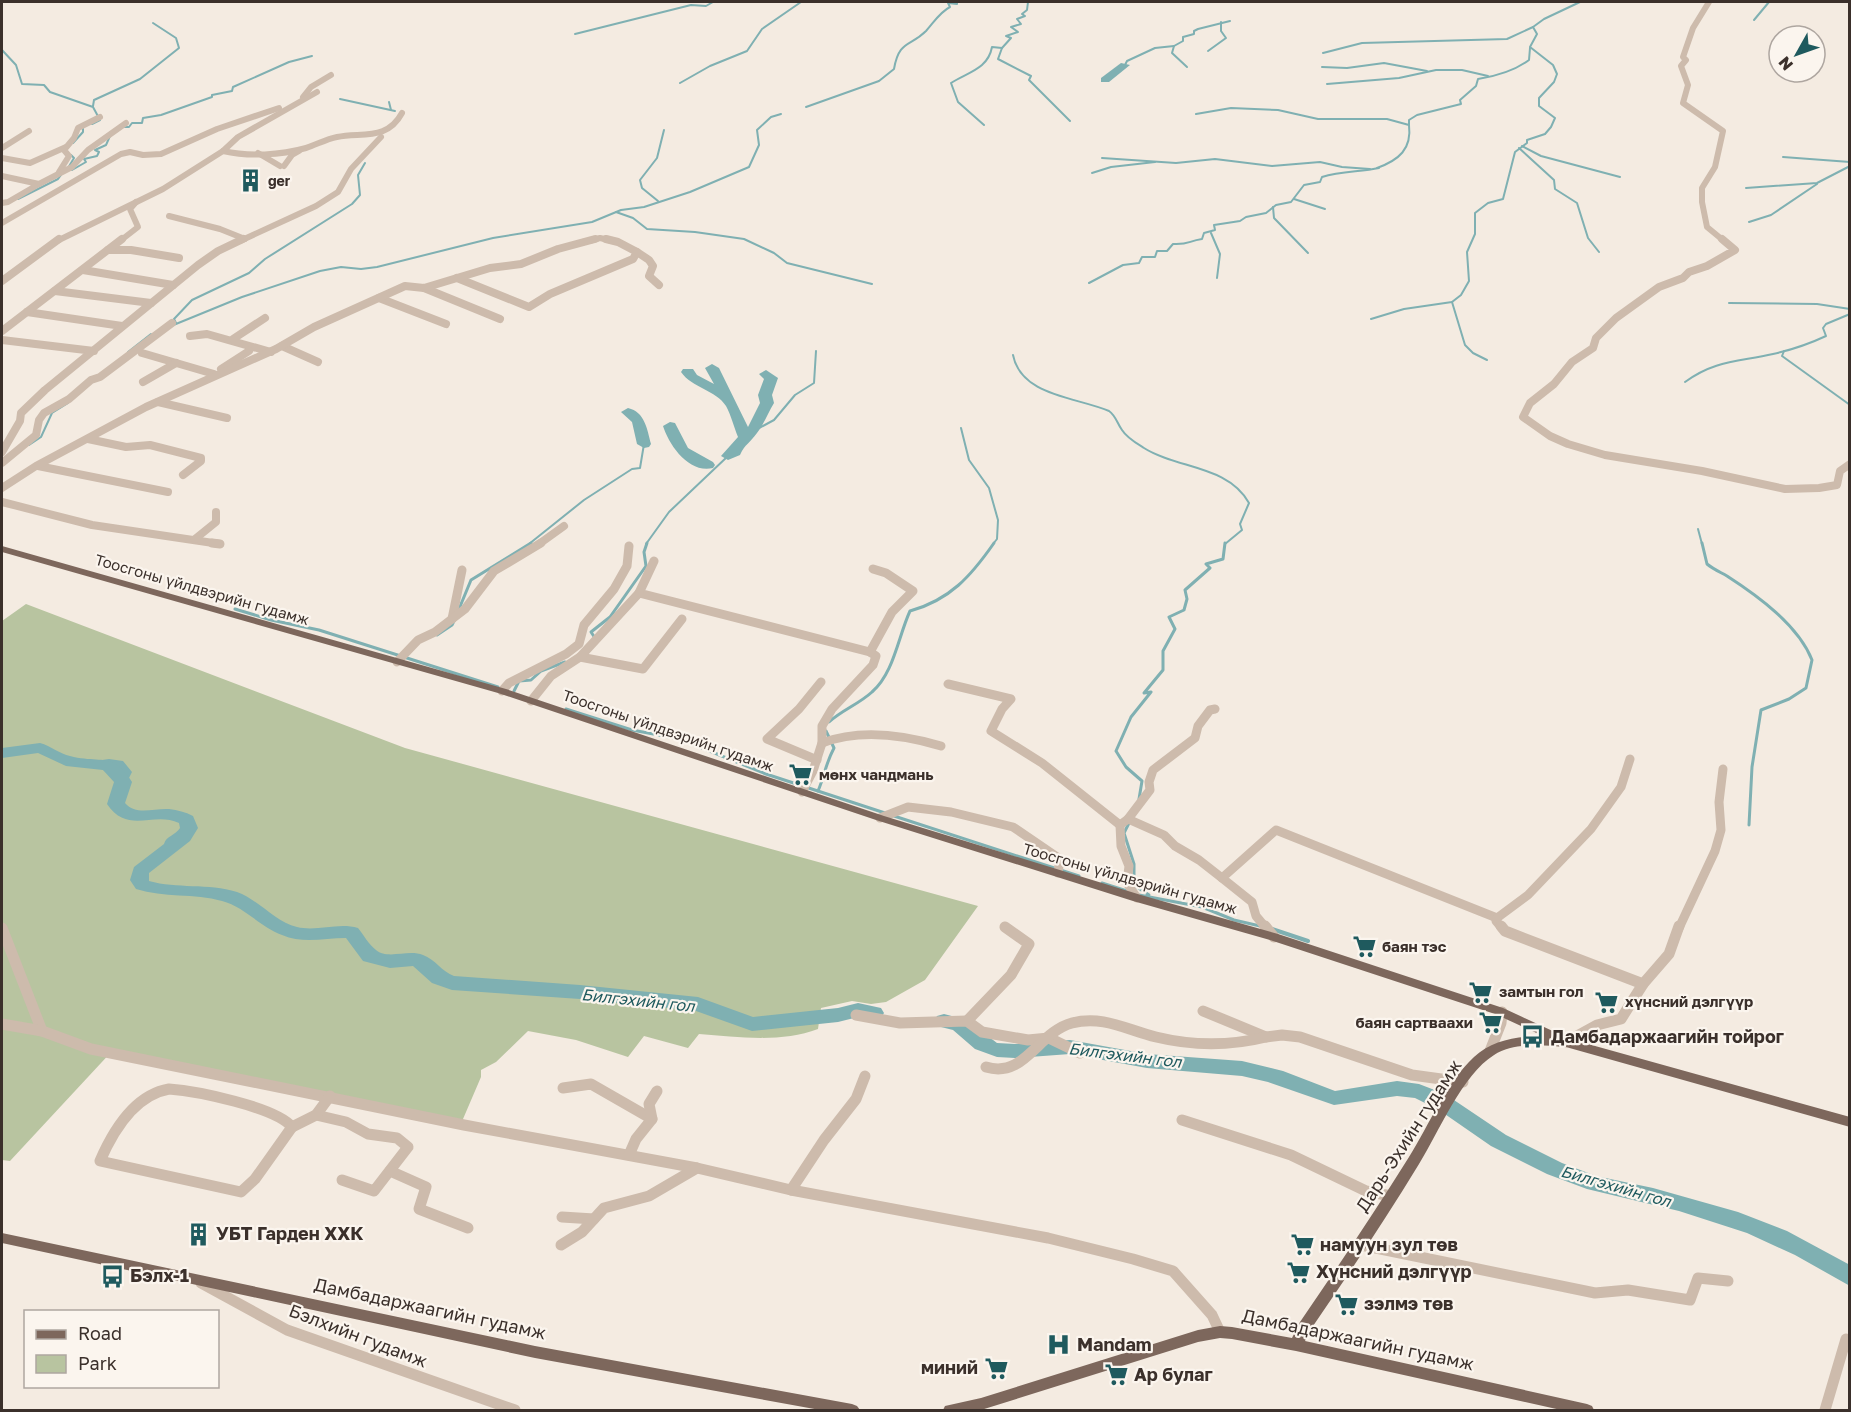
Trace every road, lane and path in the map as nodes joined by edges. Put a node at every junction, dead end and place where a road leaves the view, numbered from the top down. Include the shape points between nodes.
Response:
1 (1709, 2) edge
2 (331, 75) dead end
3 (317, 92) dead end
4 (402, 113) dead end
5 (100, 117) dead end
6 (126, 123) dead end
7 (29, 131) dead end
8 (381, 137) dead end
9 (66, 147) junction
10 (2, 148) edge
11 (304, 148) junction
12 (223, 151) junction
13 (256, 152) junction
14 (2, 158) edge
15 (58, 174) junction
16 (2, 176) edge
17 (39, 184) junction
18 (135, 202) junction
19 (2, 203) edge
20 (169, 216) dead end
21 (2, 223) edge
22 (614, 234) dead end
23 (600, 238) junction
24 (245, 239) junction
25 (108, 250) junction
26 (637, 252) junction
27 (179, 258) dead end
28 (83, 270) junction
29 (458, 278) junction
30 (2, 281) edge
31 (173, 285) junction
32 (659, 285) dead end
33 (424, 288) junction
34 (55, 291) junction
35 (379, 298) junction
36 (151, 303) junction
37 (27, 312) junction
38 (265, 318) dead end
39 (500, 319) dead end
40 (172, 323) dead end
41 (446, 324) dead end
42 (122, 326) junction
43 (2, 331) edge
44 (190, 336) dead end
45 (232, 339) junction
46 (2, 340) edge
47 (282, 346) junction
48 (94, 351) junction
49 (249, 351) dead end
50 (271, 352) junction
51 (142, 353) dead end
52 (318, 362) dead end
53 (176, 363) junction
54 (214, 374) junction
55 (143, 382) dead end
56 (196, 385) junction
57 (158, 402) junction
58 (228, 418) dead end
59 (88, 439) junction
60 (2, 452) edge
61 (2, 463) edge
62 (1850, 464) edge
63 (36, 466) junction
64 (183, 475) dead end
65 (2, 488) edge
66 (168, 492) dead end
67 (2, 502) edge
68 (216, 512) dead end
69 (564, 526) dead end
70 (195, 539) junction
71 (220, 544) dead end
72 (629, 546) dead end
73 (2, 549) edge
74 (654, 561) dead end
75 (873, 568) dead end
76 (462, 570) dead end
77 (639, 593) junction
78 (452, 619) junction
79 (682, 620) dead end
80 (870, 652) junction
81 (580, 657) junction
82 (397, 662) junction
83 (821, 682) dead end
84 (948, 684) dead end
85 (502, 691) junction
86 (531, 701) junction
87 (1215, 709) dead end
88 (822, 743) junction
89 (941, 746) dead end
90 (1630, 759) dead end
91 (817, 760) junction
92 (1723, 769) dead end
93 (802, 792) junction
94 (880, 818) junction
95 (1124, 822) junction
96 (1058, 873) junction
97 (1222, 879) junction
98 (1137, 898) junction
99 (1497, 918) junction
100 (1005, 927) dead end
101 (2, 928) edge
102 (1274, 937) junction
103 (1642, 984) junction
104 (1203, 1011) dead end
105 (1502, 1012) junction
106 (856, 1015) dead end
107 (967, 1021) junction
108 (2, 1024) edge
109 (42, 1031) junction
110 (1266, 1037) junction
111 (1046, 1040) junction
112 (1566, 1042) junction
113 (1490, 1051) junction
114 (1080, 1053) dead end
115 (986, 1067) dead end
116 (865, 1076) dead end
117 (1462, 1082) junction
118 (563, 1088) dead end
119 (657, 1091) dead end
120 (330, 1096) junction
121 (316, 1115) junction
122 (652, 1119) junction
123 (1182, 1120) dead end
124 (1849, 1123) edge
125 (292, 1127) junction
126 (629, 1155) junction
127 (697, 1168) junction
128 (390, 1171) junction
129 (342, 1180) dead end
130 (791, 1190) junction
131 (1391, 1196) junction
132 (562, 1217) dead end
133 (594, 1218) junction
134 (468, 1228) dead end
135 (2, 1238) edge
136 (561, 1245) dead end
137 (1361, 1245) junction
138 (195, 1280) junction
139 (1728, 1281) dead end
140 (1220, 1332) junction
141 (1846, 1339) dead end
142 (1296, 1345) junction
143 (515, 1410) edge
144 (852, 1410) edge
145 (950, 1410) edge
146 (1587, 1410) edge
147 (1825, 1410) edge

1 - 62 street via 1696,18 1686,44 1686,60 1681,66 1688,85 1683,103 1723,130 1715,167 1702,188 1702,202 1707,227 1735,250 1683,278 1659,286 1616,318 1596,338 1593,348 1572,362 1554,384 1530,403 1523,417 1550,436 1589,452 1699,470 1766,488 1819,490 1837,485 1840,471
2 - 21 street via 310,87 302,98 199,136 166,153 121,154
3 - 12 street via 238,137
4 - 11 street via 381,134 335,138
5 - 9 street via 78,128
6 - 15 street
7 - 10 street
8 - 24 street via 351,169 338,192
9 - 14 street via 30,163
9 - 15 street via 69,156
11 - 13 street
11 - 13 street via 282,166
12 - 13 street
12 - 18 street
15 - 17 street
16 - 17 street
17 - 19 street
18 - 25 street via 130,209 138,227
18 - 30 street via 65,235
20 - 24 street
22 - 23 street
23 - 26 street
23 - 29 street via 521,264
24 - 31 street via 214,254
25 - 27 street
25 - 28 street
26 - 29 street via 630,260 529,307
26 - 32 street via 649,260 653,266 649,276
28 - 31 street
28 - 34 street
29 - 33 street
31 - 36 street
33 - 35 street via 405,286
33 - 39 street
34 - 36 street
34 - 37 street
35 - 41 street
35 - 47 street
36 - 42 street
37 - 42 street
37 - 43 street
38 - 45 street
40 - 61 street via 44,413 36,435
42 - 48 street
44 - 45 street via 207,334
45 - 50 street
46 - 48 street
47 - 50 street
47 - 52 street
48 - 60 street via 21,413
49 - 54 street
50 - 56 street
51 - 53 street
53 - 54 street
53 - 55 street
54 - 56 street
56 - 57 street
57 - 58 street
57 - 59 street
59 - 63 street
59 - 64 street via 126,447 150,445 201,458
63 - 65 street
63 - 66 street
67 - 70 street via 92,525
68 - 70 street via 216,522
69 - 78 street via 494,571 472,602
70 - 71 street
72 - 85 street via 627,567 584,625 579,644 508,683
73 - 82 main road, Тоосгоны үйлдвэрийн гудамж
74 - 77 street
75 - 80 street via 913,591 891,613
76 - 78 street
77 - 80 street
77 - 81 street
78 - 82 street via 418,640
79 - 81 street via 643,669
80 - 88 street via 876,660 832,709 822,726
81 - 86 street via 551,676
82 - 85 main road, Тоосгоны үйлдвэрийн гудамж
83 - 91 street via 767,739
84 - 95 street via 1011,699 991,731 1039,761 1095,807
85 - 86 main road, Тоосгоны үйлдвэрийн гудамж
86 - 93 main road, Тоосгоны үйлдвэрийн гудамж
87 - 95 street via 1198,726 1195,738 1153,770 1150,790
88 - 89 street via 860,736 910,736
88 - 91 street
90 - 99 street via 1621,787 1591,829 1528,895
91 - 93 street
92 - 103 street via 1721,830 1715,851 1669,954
93 - 94 main road, Тоосгоны үйлдвэрийн гудамж
94 - 96 main road, Тоосгоны үйлдвэрийн гудамж
94 - 96 street via 908,807 951,812 1012,827 1059,860
95 - 97 street via 1164,835
95 - 98 street via 1121,846 1129,866 1127,883
96 - 98 main road, Тоосгоны үйлдвэрийн гудамж
97 - 99 street via 1276,830
97 - 102 street via 1252,902 1256,916
98 - 102 main road, Тоосгоны үйлдвэрийн гудамж
99 - 103 street via 1505,931
100 - 107 street via 1029,944 1025,957
101 - 109 street
102 - 105 main road, Тоосгоны үйлдвэрийн гудамж
103 - 112 street via 1621,1019 1597,1024
104 - 110 street
105 - 112 main road, Тоосгоны үйлдвэрийн гудамж
105 - 113 street
106 - 107 street via 900,1023
107 - 111 street via 982,1032
108 - 109 street
109 - 120 street via 91,1049
110 - 111 street via 1209,1045 1143,1034 1097,1020 1073,1023
110 - 117 street via 1299,1038 1412,1075
111 - 114 street
111 - 115 street via 1013,1066 997,1070
112 - 113 main road via 1524,1042
112 - 124 main road
113 - 117 main road, Дарь-Эхийн гудамж
116 - 130 street via 856,1100
117 - 131 main road, Дарь-Эхийн гудамж
118 - 122 street via 591,1084
119 - 122 street via 649,1104
120 - 121 street
120 - 126 street
121 - 125 street
121 - 128 street via 346,1122 368,1134 397,1138 408,1147
122 - 126 street
123 - 131 street via 1291,1155 1366,1191
125 - 125 street via 241,1192 100,1161 119,1126 138,1104 159,1090 185,1089 285,1118
126 - 127 street
127 - 130 street
127 - 133 street via 649,1196 604,1208
128 - 129 street via 374,1191
128 - 134 street via 426,1187 419,1209
130 - 140 street via 1048,1238 1173,1271 1212,1315
131 - 137 main road, Дарь-Эхийн гудамж
132 - 133 street
133 - 136 street via 582,1232
135 - 138 main road, Дамбадаржаагийн гудамж
137 - 139 street via 1595,1293 1631,1289 1690,1300 1698,1278
137 - 142 main road, Дарь-Эхийн гудамж
138 - 143 street, Бэлхийн гудамж via 287,1330
138 - 144 main road, Дамбадаржаагийн гудамж via 535,1352
140 - 142 main road, Дамбадаржаагийн гудамж
140 - 145 main road, Дамбадаржаагийн гудамж
141 - 147 street
142 - 146 main road, Дамбадаржаагийн гудамж

